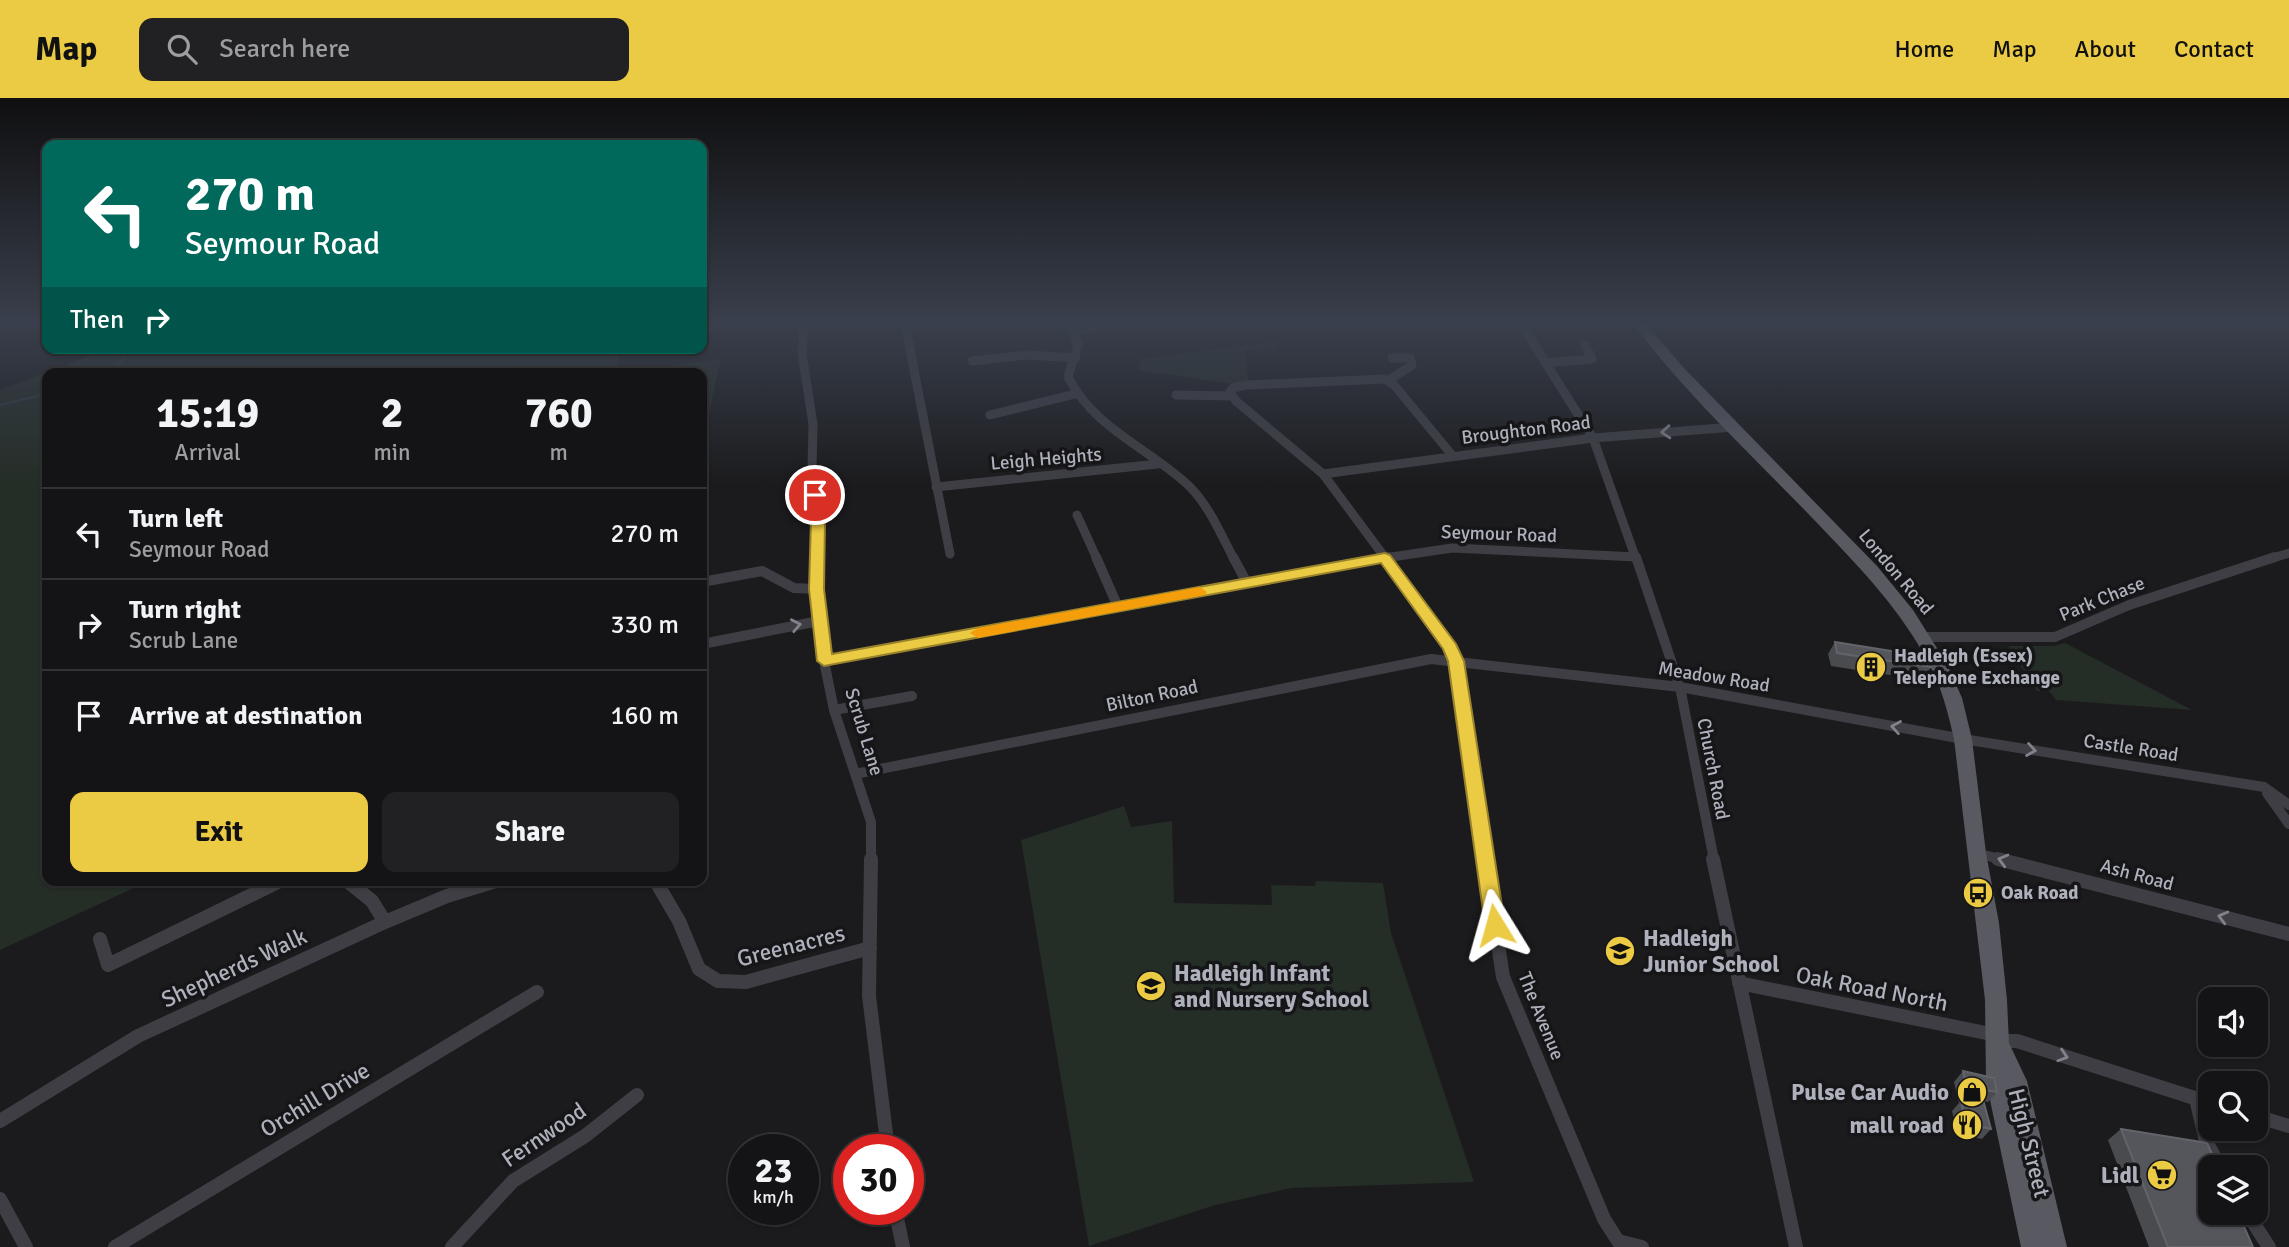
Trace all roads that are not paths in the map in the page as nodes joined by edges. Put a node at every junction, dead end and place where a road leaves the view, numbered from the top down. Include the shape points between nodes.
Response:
1 (806, 378) edge
2 (915, 378) edge
3 (1068, 378) edge
4 (1393, 378) edge
5 (1554, 378) edge
6 (1685, 378) edge
7 (1389, 380) junction
8 (1075, 394) junction
9 (1176, 395) dead end
10 (1232, 396) junction
11 (990, 415) dead end
12 (1734, 427) junction
13 (1593, 438) junction
14 (1452, 455) junction
15 (1158, 464) junction
16 (1324, 474) junction
17 (936, 487) junction
18 (1077, 515) dead end
19 (2289, 553) edge
20 (950, 554) dead end
21 (1636, 557) junction
22 (1385, 558) junction
23 (707, 581) edge
24 (1247, 583) junction
25 (816, 589) junction
26 (1118, 607) junction
27 (819, 621) junction
28 (1922, 636) junction
29 (707, 643) edge
30 (824, 661) junction
31 (1456, 661) junction
32 (1679, 687) junction
33 (882, 688) dead end
34 (912, 696) dead end
35 (884, 701) junction
36 (834, 710) junction
37 (1963, 739) junction
38 (855, 774) junction
39 (2264, 787) junction
40 (2289, 805) edge
41 (2289, 824) edge
42 (1976, 853) junction
43 (270, 886) edge
44 (353, 886) edge
45 (481, 886) edge
46 (659, 886) edge
47 (385, 922) junction
48 (2289, 934) edge
49 (100, 939) dead end
50 (870, 948) junction
51 (1739, 983) junction
52 (537, 992) dead end
53 (1997, 1038) junction
54 (637, 1095) dead end
55 (2198, 1099) edge
56 (2268, 1120) edge
57 (0, 1121) edge
58 (2289, 1126) edge
59 (886, 1134) edge
60 (2035, 1165) junction
61 (0, 1199) edge
62 (898, 1225) edge
63 (2254, 1225) edge
64 (2032, 1239) edge
65 (26, 1247) edge
66 (115, 1247) edge
67 (452, 1247) edge
68 (903, 1247) edge
69 (1642, 1247) edge
70 (1797, 1247) edge
71 (2054, 1247) edge
72 (2269, 1247) edge

1 - 25 street, Scrub Lane via 818,520
2 - 17 street
3 - 8 street
4 - 7 street
5 - 13 street, Church Road
6 - 12 main road, London Road
7 - 10 street via 1246,385 1233,388
7 - 14 street
8 - 11 street
8 - 15 street
9 - 10 street
10 - 16 street, The Avenue
12 -> 13 street, Broughton Road
12 - 28 main road, London Road via 1871,570
13 - 14 street, Broughton Road
13 - 21 street, Church Road
14 - 16 street, Broughton Road
15 - 17 street, Leigh Heights
15 - 24 street via 1194,491
16 - 22 street, The Avenue
17 - 20 street
18 - 26 street
19 - 28 street, Park Chase via 2129,605 2055,637
21 - 22 street, Seymour Road via 1452,548
21 - 32 street, Church Road
22 - 24 street, Seymour Road
22 - 31 street, The Avenue
23 - 25 street via 756,571 796,590
24 - 26 street, Seymour Road
25 - 27 street, Scrub Lane
26 - 30 street, Seymour Road
29 -> 27 street
27 - 30 street, Scrub Lane
28 - 37 main road, London Road via 1953,698
30 - 36 street, Scrub Lane
31 - 32 street, Meadow Road
31 - 38 street, Bilton Road via 1411,662
31 - 69 street, The Avenue via 1503,977 1604,1219 1618,1241
37 -> 32 street, Meadow Road
32 - 51 street, Church Road
33 - 35 street
34 - 35 street
35 - 36 street
36 - 38 street, Scrub Lane
37 -> 39 street, Castle Road
37 - 42 main road, London Road
38 - 50 street, Scrub Lane via 872,822
39 - 40 street, Castle Road
39 - 41 street
48 -> 42 street, Ash Road
42 - 53 main road, London Road via 1988,923
43 - 49 street via 108,965
44 - 47 street via 372,901
45 - 47 street, Shepherds Walk
46 - 50 street, Greenacres via 699,969 718,981 746,982
47 - 57 street, Shepherds Walk via 138,1036
50 - 59 street, Scrub Lane via 869,996
51 - 53 street, Oak Road North
51 - 70 street, Church Road
52 - 66 street, Orchill Drive
53 -> 55 street, Oak Road North
53 - 60 main road, High Street via 2015,1082
53 - 64 main road, London Road via 1998,1081
54 - 67 street, Fernwood via 585,1136 513,1181
56 - 58 street
60 - 64 main road via 2028,1168 2038,1224
60 - 71 main road, High Street
61 - 65 street
62 - 68 street
63 - 72 street

